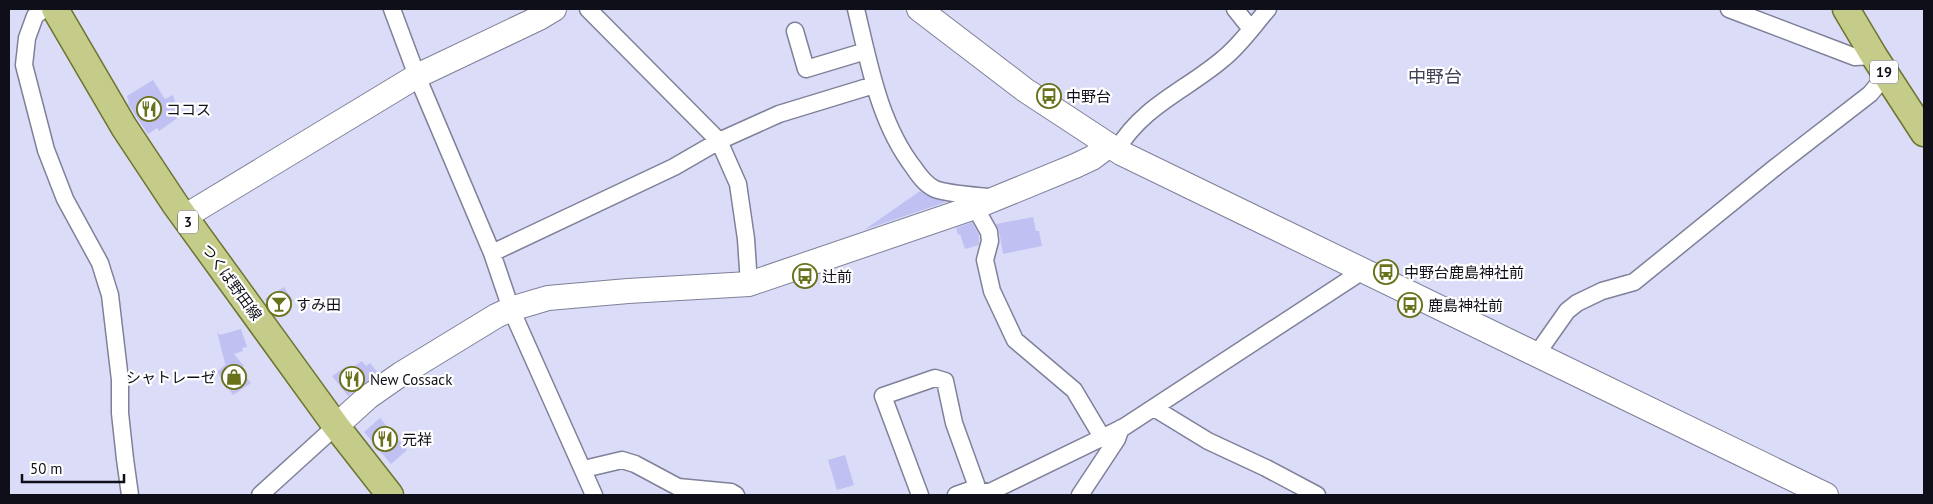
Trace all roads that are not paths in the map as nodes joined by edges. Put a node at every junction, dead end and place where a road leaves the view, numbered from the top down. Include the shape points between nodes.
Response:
1 (44, 9) edge
2 (56, 9) edge
3 (392, 9) edge
4 (554, 9) edge
5 (588, 9) edge
6 (856, 9) edge
7 (919, 9) edge
8 (1235, 9) edge
9 (1268, 9) edge
10 (1729, 9) edge
11 (1846, 9) edge
12 (1251, 29) junction
13 (794, 31) dead end
14 (866, 51) junction
15 (1880, 66) junction
16 (417, 76) junction
17 (874, 85) junction
18 (1924, 133) edge
19 (719, 142) junction
20 (1112, 148) junction
21 (986, 202) junction
22 (184, 216) junction
23 (492, 254) junction
24 (1364, 270) junction
25 (749, 284) junction
26 (511, 309) junction
27 (1536, 355) junction
28 (1154, 408) junction
29 (336, 426) junction
30 (1121, 428) junction
31 (1102, 438) junction
32 (584, 469) junction
33 (978, 492) edge
34 (130, 495) edge
35 (260, 495) edge
36 (390, 495) edge
37 (594, 495) edge
38 (736, 495) edge
39 (920, 495) edge
40 (956, 495) edge
41 (1080, 495) edge
42 (1317, 495) edge
43 (1826, 495) edge

1 - 34 street via 35,16 27,38 24,65 46,150 65,199 100,262 110,294
2 - 22 main road, つくば野田線 / 3 via 124,127
3 - 16 street
4 - 16 street
5 - 19 street
6 - 14 street
7 - 20 street via 1025,90
8 - 12 street
9 - 12 street
10 - 15 street
11 - 15 main road, 19
12 - 20 street via 1226,58 1156,106
13 - 14 street via 806,69
14 - 17 street
15 - 18 main road, 19
15 - 27 street via 1870,94 1634,282 1602,291 1567,310
16 - 22 street
16 - 23 street
17 - 19 street via 780,114
17 - 21 street via 894,138 924,182 937,190
19 - 23 street via 674,167
19 - 25 street via 738,184
20 - 21 street
20 - 24 street
21 - 25 street
21 - 31 street via 990,241 985,260 992,292 1015,340 1074,390
22 - 29 main road, つくば野田線 / 3
23 - 26 street
24 - 27 street
24 - 28 street
25 - 26 street via 548,298
26 - 29 street via 400,374
26 - 32 street
27 - 43 street
28 - 30 street
28 - 42 street via 1208,441
29 - 35 street
29 - 36 main road, つくば野田線 / 3
30 - 31 street
30 - 41 street
31 - 33 street via 990,492
32 - 37 street
32 - 38 street via 622,460 678,487
33 - 39 street via 954,423 945,381 935,378 883,396
33 - 40 street

